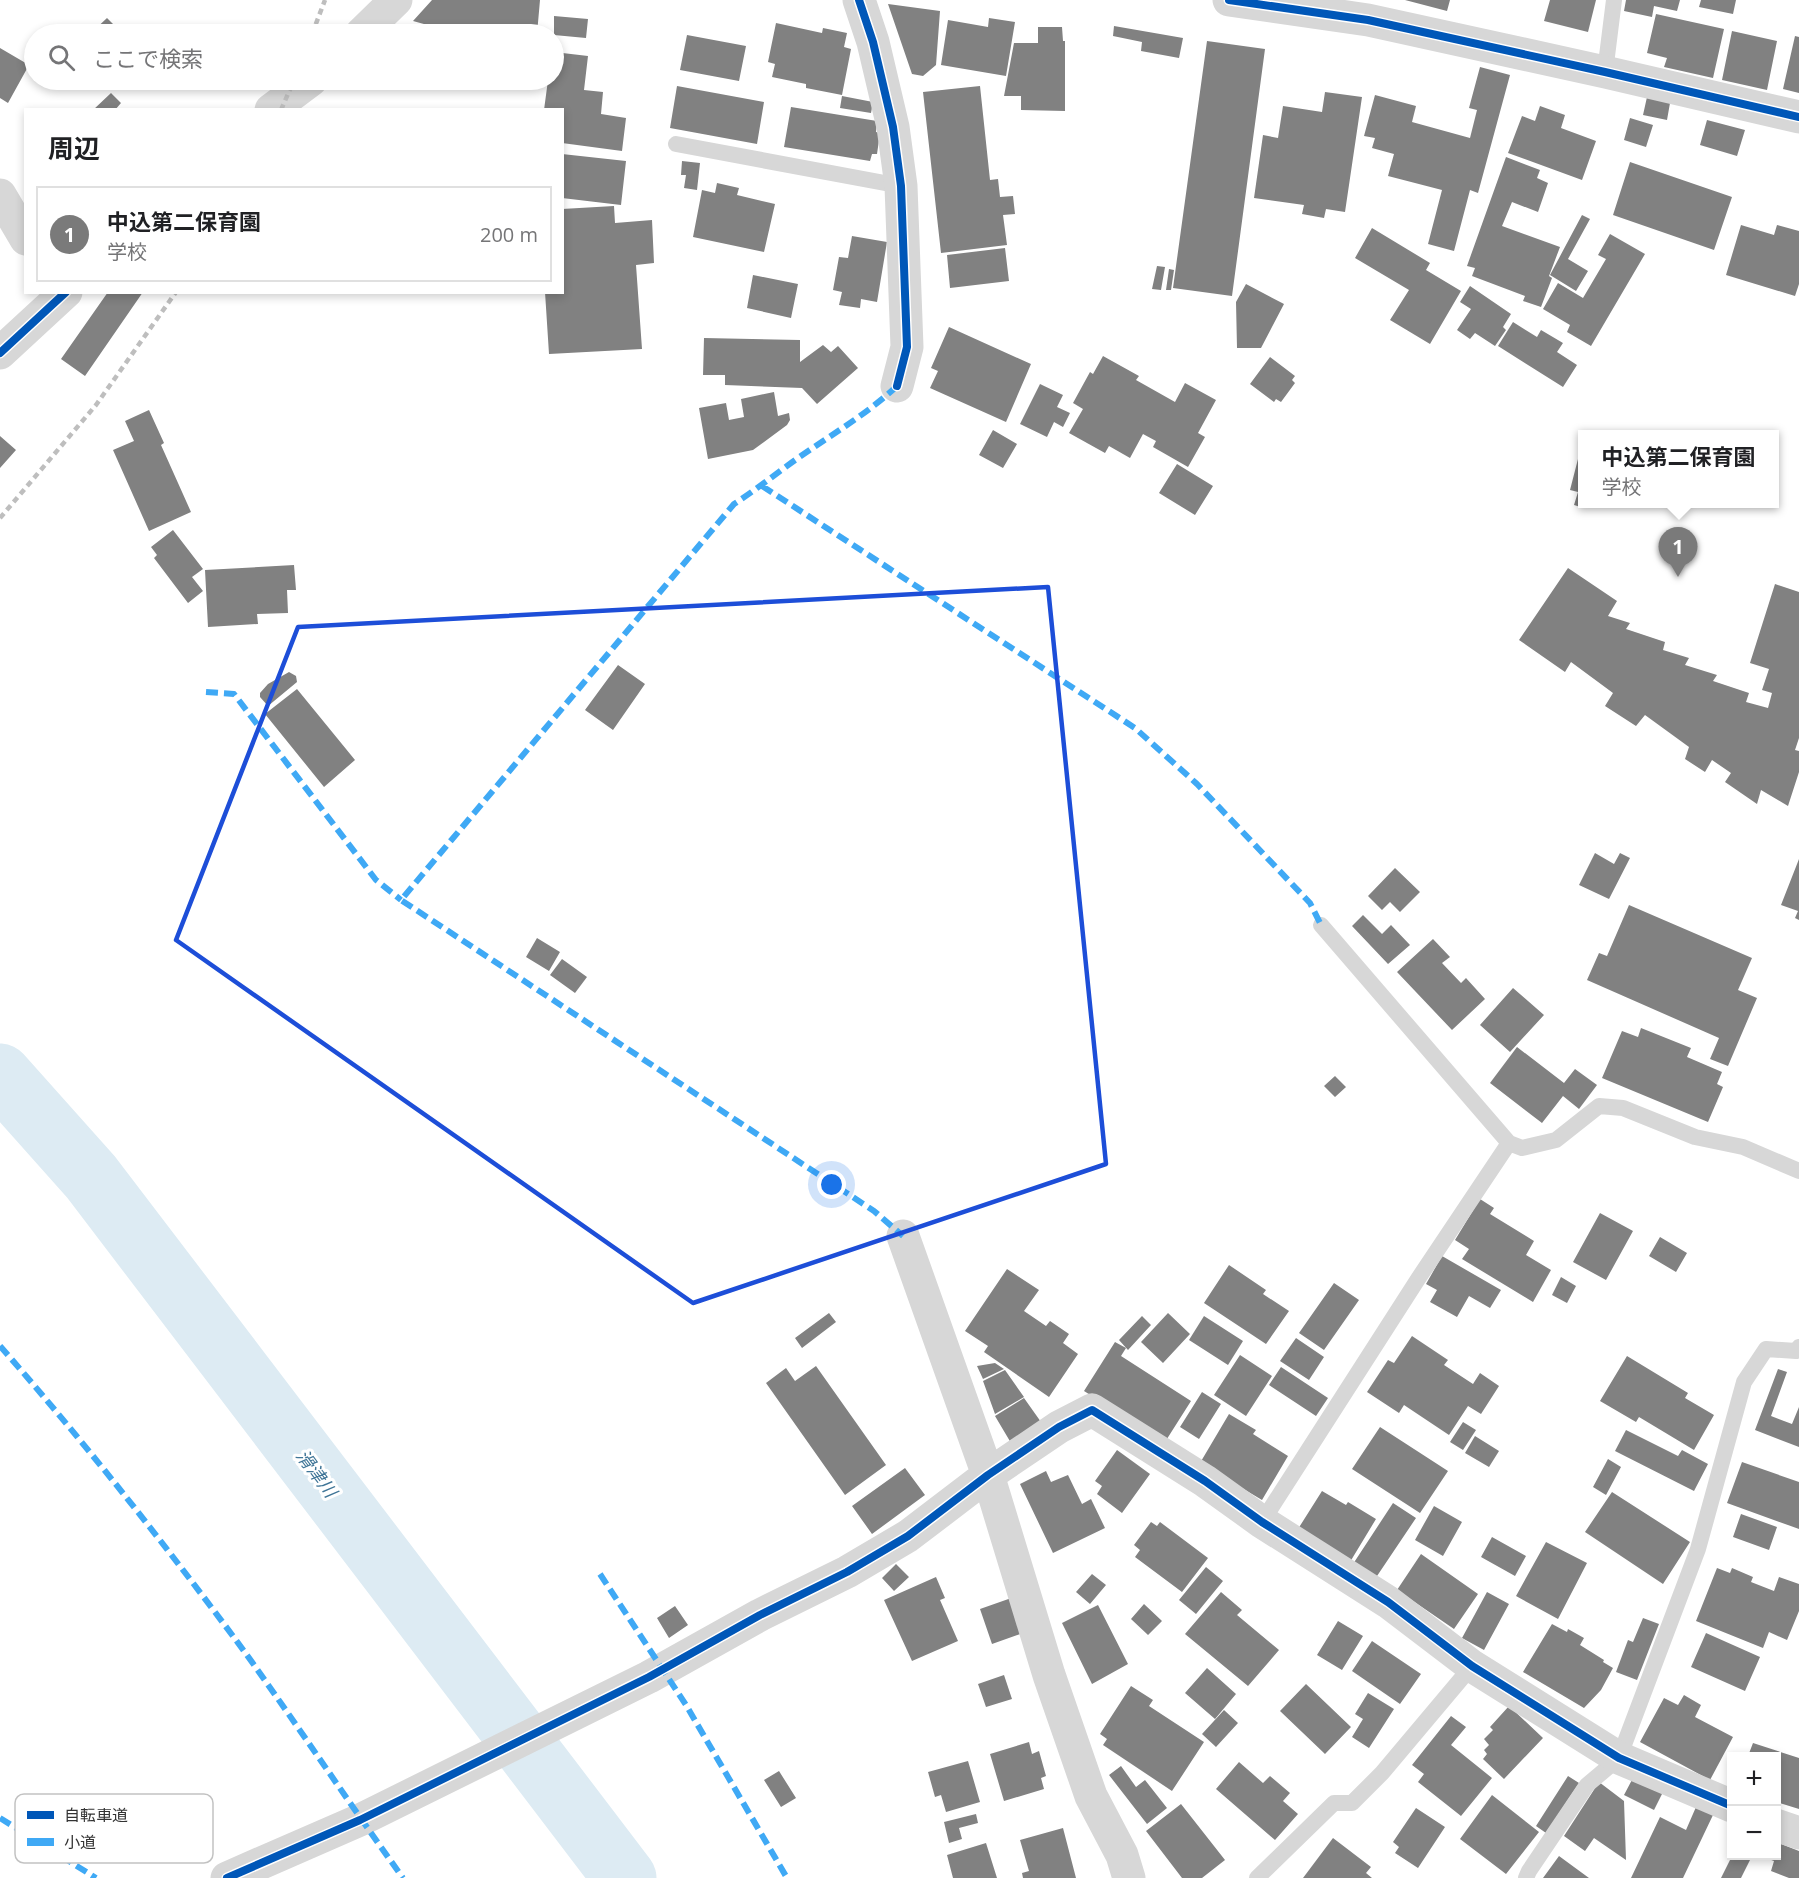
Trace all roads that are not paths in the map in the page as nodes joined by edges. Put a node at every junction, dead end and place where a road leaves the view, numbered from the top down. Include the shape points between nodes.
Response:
1 (396, 0) edge
2 (859, 0) edge
3 (1229, 0) edge
4 (1614, 0) edge
5 (1370, 10) edge
6 (371, 24) edge
7 (1605, 72) junction
8 (298, 90) edge
9 (274, 108) edge
10 (1799, 117) edge
11 (676, 144) dead end
12 (900, 186) junction
13 (2, 204) edge
14 (24, 236) edge
15 (63, 294) edge
16 (0, 353) edge
17 (897, 386) dead end
18 (1321, 925) dead end
19 (1509, 1143) junction
20 (1799, 1171) edge
21 (903, 1236) dead end
22 (1799, 1347) edge
23 (988, 1475) junction
24 (1262, 1522) junction
25 (1472, 1666) junction
26 (1619, 1758) junction
27 (1727, 1804) edge
28 (1781, 1827) edge
29 (1799, 1833) edge
30 (227, 1878) edge
31 (1129, 1878) edge
32 (1257, 1878) edge
33 (1526, 1878) edge

1 - 6 street
2 - 12 street via 893,127
3 - 5 street
4 - 7 lane
5 - 7 street
7 - 10 street
8 - 9 street
11 - 12 lane
12 - 17 street via 907,347
13 - 14 street
15 - 16 street
18 - 19 lane
19 - 20 lane via 1522,1148 1556,1140 1599,1106 1623,1108 1695,1137 1743,1147
19 - 24 lane
21 - 23 street
22 - 26 lane via 1796,1351 1766,1349 1744,1382 1698,1549
23 - 24 street via 1059,1427 1092,1410
23 - 30 street via 908,1536 650,1677 369,1815
23 - 31 street via 1090,1796 1122,1855
24 - 25 street via 1388,1602
25 - 26 street
25 - 32 lane via 1352,1803 1334,1803
26 - 27 street
26 - 33 lane via 1587,1785
28 - 29 street

